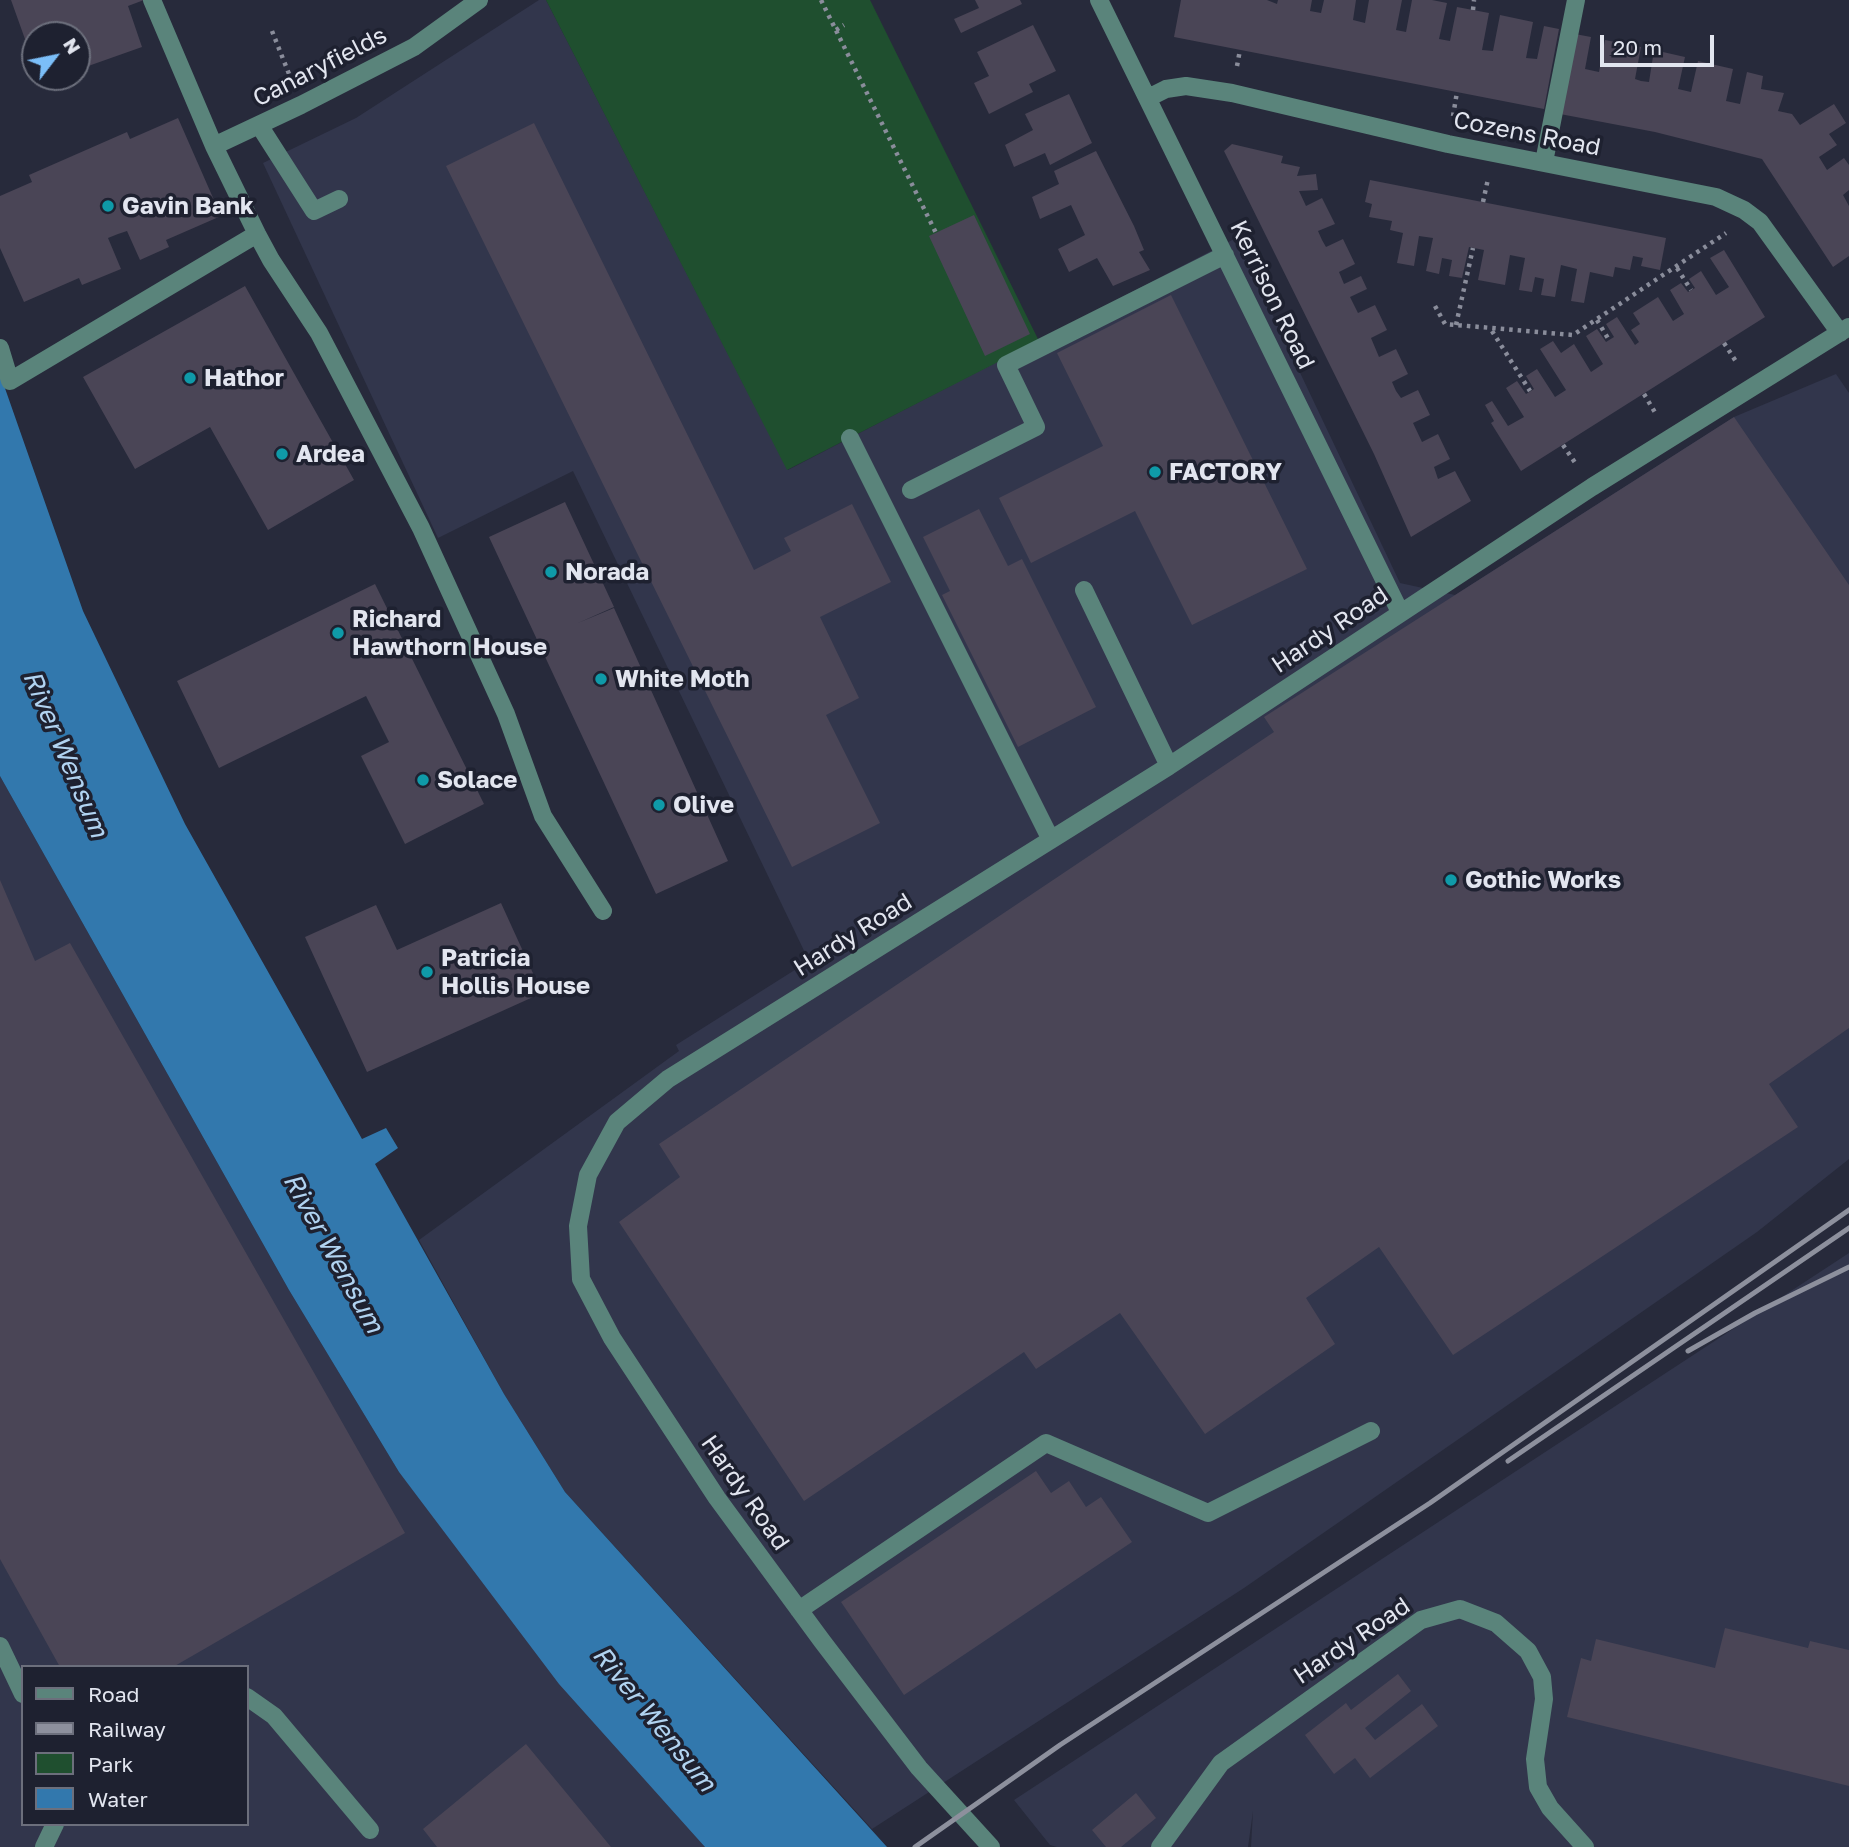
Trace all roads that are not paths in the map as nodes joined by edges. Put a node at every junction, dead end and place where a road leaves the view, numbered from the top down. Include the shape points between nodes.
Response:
1 (152, 0) edge
2 (480, 0) edge
3 (1099, 0) edge
4 (1576, 0) edge
5 (1148, 98) junction
6 (259, 125) junction
7 (214, 146) junction
8 (1544, 162) junction
9 (339, 199) dead end
10 (257, 234) junction
11 (1225, 254) junction
12 (1844, 330) edge
13 (0, 348) edge
14 (850, 438) dead end
15 (911, 490) dead end
16 (1084, 590) dead end
17 (1400, 612) junction
18 (1169, 766) junction
19 (1051, 840) junction
20 (603, 911) dead end
21 (1371, 1432) dead end
22 (799, 1610) junction
23 (0, 1646) edge
24 (21, 1690) edge
25 (248, 1698) edge
26 (54, 1826) edge
27 (370, 1830) dead end
28 (44, 1847) edge
29 (991, 1847) edge
30 (1160, 1847) edge
31 (1585, 1847) edge

1 - 7 street
2 - 6 street, Canaryfields via 414,47
3 - 5 street, Kerrison Road
4 - 8 street
5 - 8 street, Cozens Road via 1186,86 1232,93
5 - 11 street, Kerrison Road
6 - 7 street, Canaryfields
6 - 9 street via 314,211
7 - 10 street
8 - 12 street, Cozens Road via 1716,197 1745,210 1760,222
10 - 13 street via 10,381
10 - 20 street via 319,333 421,528 506,714 544,816
11 - 15 street via 1006,365 1036,427
11 - 17 street, Kerrison Road
12 - 17 street, Hardy Road
14 - 19 street
16 - 18 street
17 - 18 street, Hardy Road
18 - 19 street, Hardy Road
19 - 22 street, Hardy Road via 668,1079 617,1122 588,1175 578,1226 581,1279 634,1373
21 - 22 street via 1208,1513 1046,1444
22 - 29 street, Hardy Road via 919,1768
23 - 24 street
25 - 27 street via 274,1716
26 - 28 street
30 - 31 street, Hardy Road via 1221,1763 1421,1620 1460,1609 1496,1623 1528,1651 1542,1677 1544,1699 1535,1759 1538,1787 1550,1808

